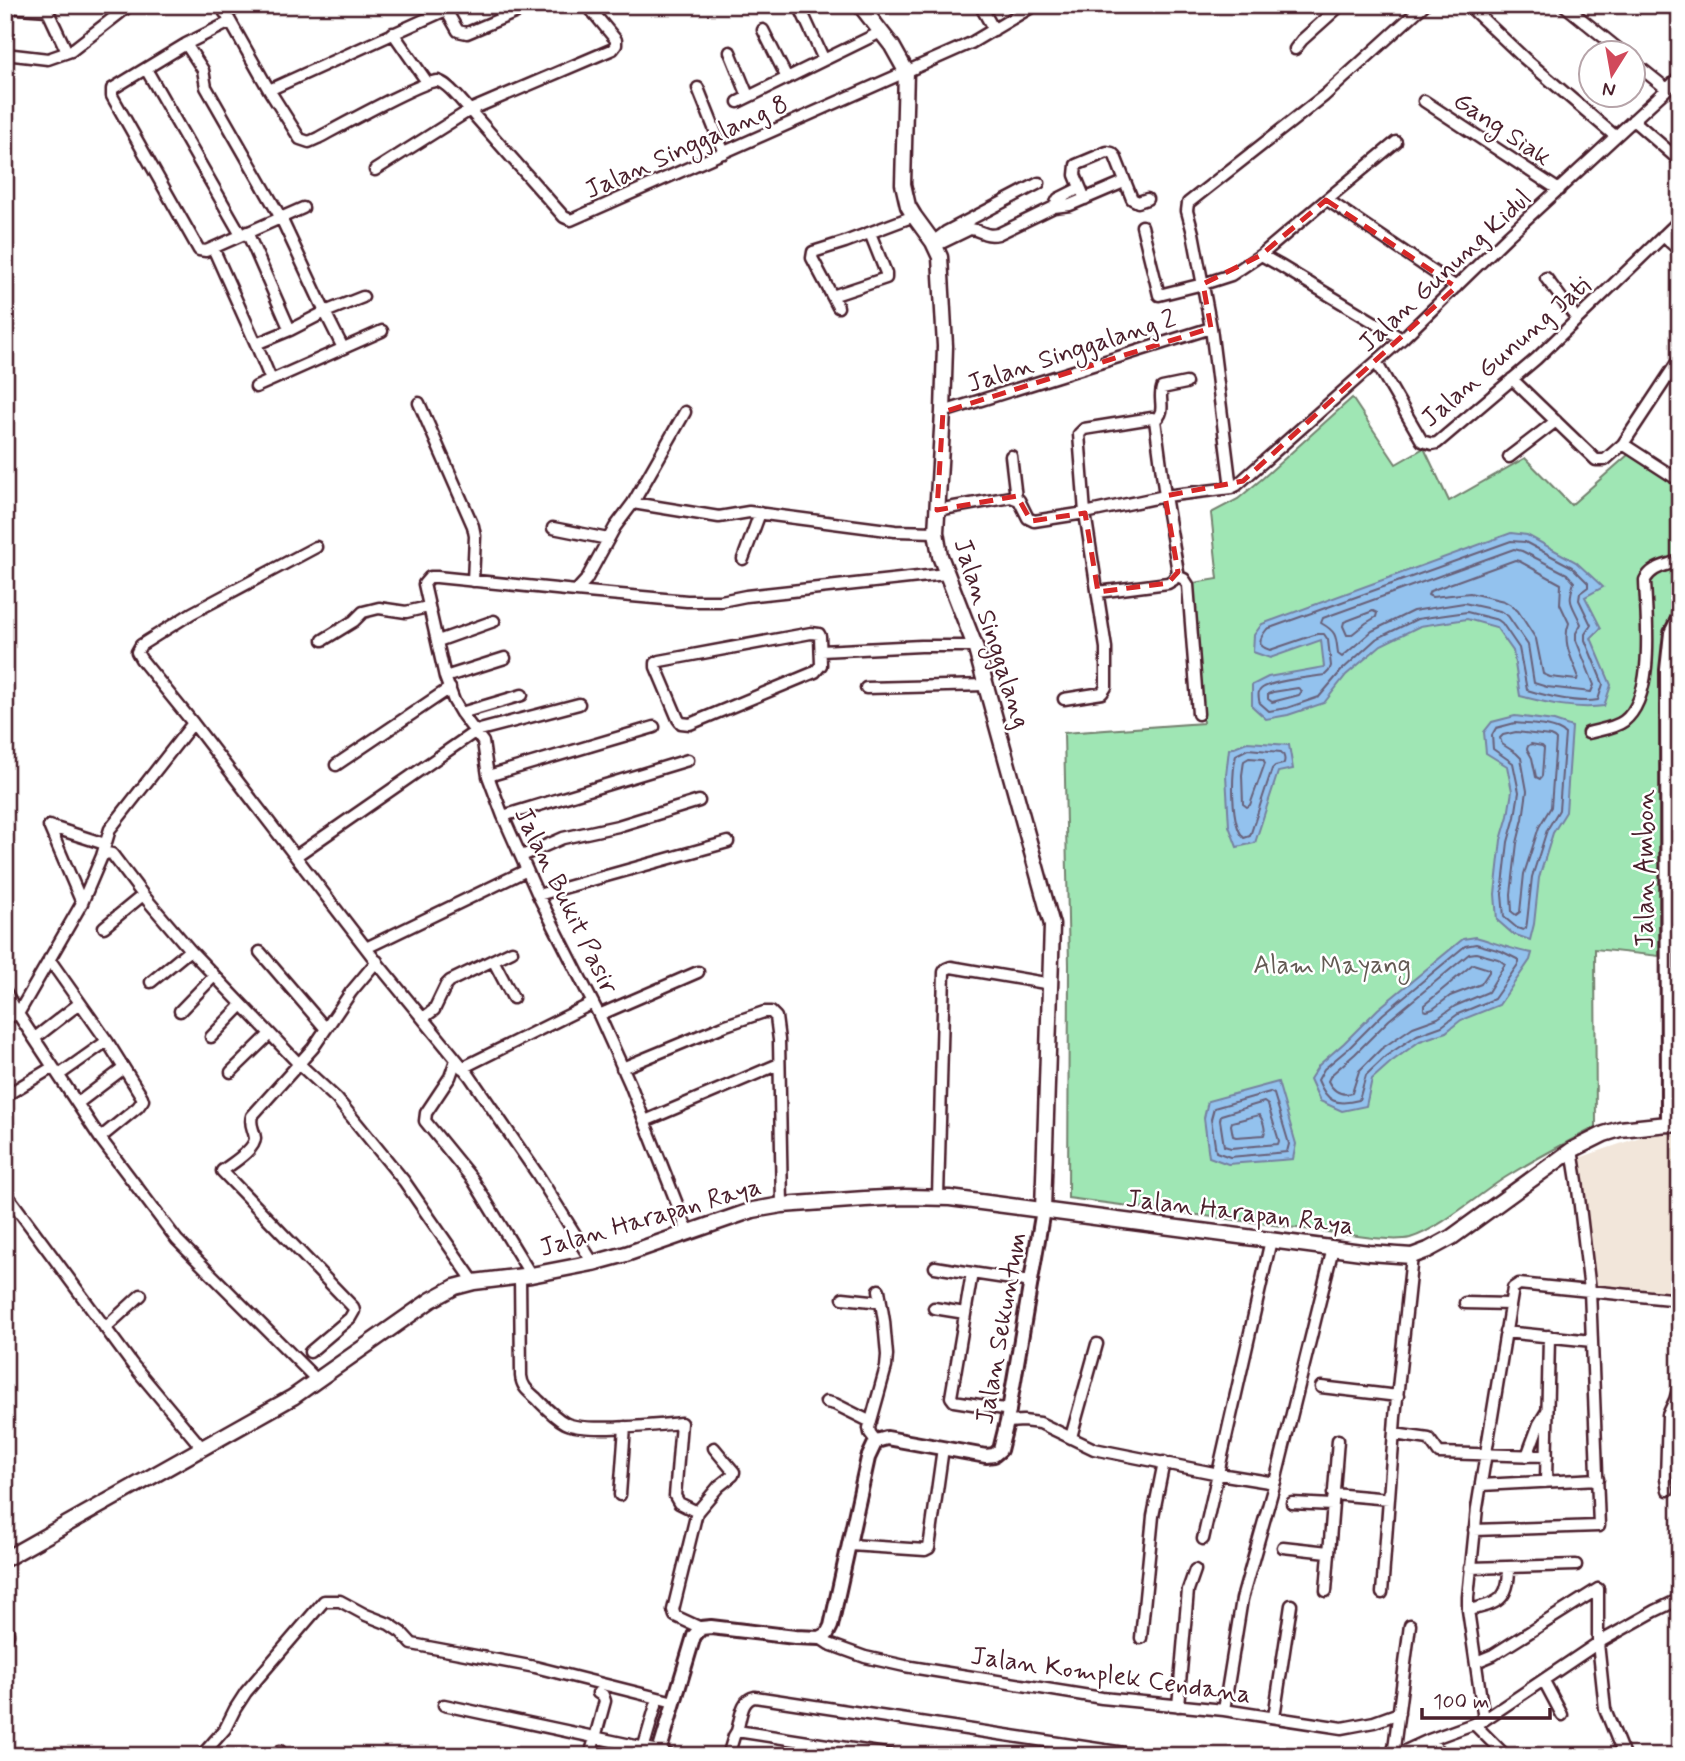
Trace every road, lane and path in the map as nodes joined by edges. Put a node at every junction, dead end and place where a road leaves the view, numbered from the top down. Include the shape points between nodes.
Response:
1 (129, 5) edge
2 (243, 5) edge
3 (457, 5) edge
4 (533, 5) edge
5 (587, 5) edge
6 (860, 5) edge
7 (980, 5) edge
8 (1035, 5) edge
9 (1341, 5) edge
10 (1424, 5) edge
11 (1468, 5) edge
12 (1564, 5) edge
13 (5, 7) edge
14 (49, 7) edge
15 (446, 10) junction
16 (802, 12) dead end
17 (225, 13) edge
18 (763, 30) dead end
19 (994, 30) junction
20 (881, 32) junction
21 (393, 33) junction
22 (1605, 38) edge
23 (186, 44) junction
24 (1295, 49) dead end
25 (67, 52) junction
26 (730, 52) dead end
27 (5, 54) edge
28 (824, 60) junction
29 (146, 69) junction
30 (906, 71) junction
31 (1646, 72) edge
32 (1680, 77) edge
33 (786, 78) junction
34 (428, 82) junction
35 (698, 89) dead end
36 (1667, 89) junction
37 (269, 90) junction
38 (748, 96) junction
39 (1424, 101) dead end
40 (738, 102) dead end
41 (470, 110) junction
42 (1633, 120) junction
43 (1615, 136) junction
44 (1396, 142) dead end
45 (724, 153) junction
46 (1680, 161) edge
47 (375, 170) dead end
48 (1124, 182) junction
49 (1040, 183) dead end
50 (1080, 188) junction
51 (1559, 191) junction
52 (1085, 199) junction
53 (1147, 199) dead end
54 (1326, 200) junction
55 (1054, 207) junction
56 (303, 208) dead end
57 (914, 216) junction
58 (281, 218) junction
59 (1680, 220) edge
60 (1142, 226) dead end
61 (244, 233) junction
62 (870, 233) junction
63 (1663, 236) junction
64 (934, 244) junction
65 (213, 248) junction
66 (1680, 251) edge
67 (1261, 255) junction
68 (1546, 278) dead end
69 (1203, 284) junction
70 (1456, 287) junction
71 (832, 296) junction
72 (363, 297) dead end
73 (838, 307) dead end
74 (325, 312) junction
75 (1577, 319) junction
76 (1211, 328) junction
77 (290, 330) junction
78 (382, 331) dead end
79 (1402, 339) junction
80 (256, 344) junction
81 (343, 348) junction
82 (1680, 358) edge
83 (1376, 362) junction
84 (1512, 379) junction
85 (271, 380) junction
86 (1186, 383) dead end
87 (256, 387) dead end
88 (419, 403) dead end
89 (685, 412) dead end
90 (943, 412) junction
91 (1154, 420) junction
92 (1556, 421) junction
93 (1623, 444) junction
94 (1011, 456) dead end
95 (1509, 457) dead end
96 (1680, 481) edge
97 (1231, 488) junction
98 (1165, 496) junction
99 (1016, 498) junction
100 (633, 503) junction
101 (937, 510) junction
102 (760, 513) junction
103 (1085, 513) junction
104 (553, 528) dead end
105 (936, 532) junction
106 (608, 539) junction
107 (316, 547) dead end
108 (743, 559) dead end
109 (1680, 560) edge
110 (946, 574) junction
111 (1177, 576) junction
112 (473, 581) junction
113 (576, 591) junction
114 (1098, 592) junction
115 (428, 607) junction
116 (1680, 615) edge
117 (494, 621) dead end
118 (323, 640) dead end
119 (438, 640) junction
120 (975, 646) junction
121 (821, 651) junction
122 (505, 659) dead end
123 (445, 677) junction
124 (986, 685) junction
125 (450, 688) junction
126 (866, 688) dead end
127 (522, 695) dead end
128 (1064, 699) dead end
129 (579, 704) dead end
130 (461, 713) junction
131 (1198, 713) dead end
132 (192, 723) junction
133 (654, 727) dead end
134 (476, 731) junction
135 (1588, 733) dead end
136 (1673, 743) edge
137 (688, 760) dead end
138 (336, 765) dead end
139 (488, 776) junction
140 (699, 801) dead end
141 (503, 816) junction
142 (728, 842) dead end
143 (106, 844) junction
144 (107, 855) junction
145 (296, 856) junction
146 (522, 856) junction
147 (527, 870) junction
148 (144, 895) junction
149 (538, 895) junction
150 (82, 902) junction
151 (104, 927) dead end
152 (366, 948) junction
153 (190, 950) junction
154 (512, 951) dead end
155 (260, 952) dead end
156 (49, 959) junction
157 (493, 960) junction
158 (377, 961) junction
159 (698, 972) dead end
160 (214, 976) junction
161 (151, 982) dead end
162 (1051, 984) junction
163 (5, 991) edge
164 (513, 998) dead end
165 (80, 1003) junction
166 (593, 1003) junction
167 (242, 1006) junction
168 (180, 1011) dead end
169 (18, 1014) junction
170 (599, 1015) junction
171 (5, 1018) edge
172 (423, 1018) junction
173 (326, 1029) junction
174 (270, 1034) junction
175 (211, 1037) dead end
176 (35, 1038) junction
177 (107, 1041) junction
178 (298, 1063) junction
179 (459, 1064) junction
180 (779, 1064) junction
181 (124, 1068) junction
182 (622, 1068) junction
183 (56, 1071) junction
184 (231, 1072) dead end
185 (5, 1096) edge
186 (78, 1103) junction
187 (645, 1121) junction
188 (1674, 1125) edge
189 (100, 1138) junction
190 (1572, 1150) junction
191 (5, 1192) edge
192 (938, 1197) junction
193 (782, 1205) junction
194 (1043, 1210) junction
195 (688, 1232) junction
196 (1271, 1240) junction
197 (1333, 1248) junction
198 (1412, 1256) junction
199 (593, 1264) junction
200 (935, 1267) dead end
201 (972, 1273) junction
202 (526, 1275) junction
203 (474, 1282) junction
204 (1031, 1282) junction
205 (879, 1290) dead end
206 (1590, 1290) junction
207 (141, 1295) dead end
208 (843, 1298) dead end
209 (1680, 1300) edge
210 (881, 1302) junction
211 (1465, 1303) dead end
212 (1510, 1304) junction
213 (933, 1308) dead end
214 (965, 1314) junction
215 (105, 1328) junction
216 (1505, 1332) junction
217 (1549, 1336) junction
218 (1592, 1341) junction
219 (1097, 1344) dead end
220 (310, 1352) dead end
221 (317, 1380) junction
222 (1680, 1383) edge
223 (1321, 1387) dead end
224 (1398, 1396) junction
225 (1677, 1400) edge
226 (826, 1402) dead end
227 (1547, 1410) junction
228 (1008, 1416) junction
229 (871, 1422) junction
230 (625, 1427) junction
231 (1394, 1434) junction
232 (1070, 1437) junction
233 (1338, 1440) dead end
234 (876, 1441) junction
235 (714, 1448) dead end
236 (943, 1448) junction
237 (203, 1449) junction
238 (1486, 1454) junction
239 (1527, 1455) junction
240 (1547, 1456) junction
241 (1164, 1462) junction
242 (1219, 1474) junction
243 (1598, 1479) junction
244 (1275, 1482) junction
245 (1546, 1482) junction
246 (1481, 1485) junction
247 (1668, 1490) dead end
248 (620, 1495) dead end
249 (1333, 1499) junction
250 (1389, 1499) junction
251 (1292, 1503) dead end
252 (697, 1512) junction
253 (1474, 1530) junction
254 (1203, 1539) dead end
255 (850, 1545) junction
256 (1283, 1547) dead end
257 (1328, 1552) junction
258 (5, 1559) edge
259 (1576, 1565) dead end
260 (1509, 1567) junction
261 (1470, 1568) junction
262 (1195, 1570) dead end
263 (1326, 1591) dead end
264 (1382, 1592) dead end
265 (1680, 1600) edge
266 (1291, 1605) dead end
267 (1468, 1610) junction
268 (5, 1625) edge
269 (1410, 1625) dead end
270 (701, 1628) junction
271 (820, 1637) junction
272 (1141, 1638) dead end
273 (5, 1640) edge
274 (1598, 1643) junction
275 (1476, 1662) junction
276 (1544, 1681) junction
277 (598, 1693) dead end
278 (674, 1702) junction
279 (444, 1705) dead end
280 (656, 1705) dead end
281 (1178, 1706) junction
282 (1224, 1710) junction
283 (1399, 1713) junction
284 (1562, 1715) dead end
285 (1274, 1717) junction
286 (1479, 1722) junction
287 (737, 1731) junction
288 (594, 1737) junction
289 (1429, 1740) junction
290 (1080, 1751) edge
291 (642, 1752) edge
292 (859, 1753) edge
293 (663, 1754) edge
294 (200, 1755) edge
295 (590, 1756) edge
296 (728, 1756) edge
297 (898, 1756) edge
298 (1144, 1756) edge
299 (1393, 1756) edge
300 (1444, 1756) edge
301 (1506, 1756) edge
302 (1623, 1756) edge

1 - 25 street
2 - 17 street
3 - 15 street
4 - 15 street via 467,33 458,31
5 - 41 street via 616,40 613,49
6 - 20 main road
7 - 19 street
8 - 19 street, Jalan Singgalang 8
9 - 24 street
10 - 69 street via 1324,96 1188,203
11 - 43 street
12 - 22 street
13 - 14 street
14 - 25 street
15 - 21 street
16 - 28 street
17 - 23 street
17 - 37 street
18 - 33 street
19 - 30 street, Jalan Singgalang 8
20 - 28 street
20 - 30 main road
21 - 34 street, Jalan Singgalang 8
21 - 37 street
23 - 29 street
23 - 58 street
25 - 27 street via 48,59
26 - 38 street
28 - 33 street
29 - 61 street
29 - 65 street via 112,89 111,96 199,250
30 - 45 street, Jalan Singgalang 8
30 - 57 main road, Jalan Singgalang via 903,184
31 - 36 street
32 - 36 street, Jalan Gunung Kidul
33 - 38 street
34 - 37 street via 309,142 300,139
34 - 41 street, Jalan Singgalang 8 via 445,84
35 - 45 street
36 - 42 street, Jalan Gunung Kidul
38 - 40 street
39 - 51 street, Gang Siak
41 - 45 street, Jalan Singgalang 8 via 571,220
41 - 47 street
42 - 43 street, Jalan Gunung Kidul
42 - 46 street
43 - 51 street, Jalan Gunung Kidul
44 - 54 street
48 - 50 street via 1115,156 1107,152 1076,165
48 - 52 street
48 - 53 street via 1134,201
49 - 64 street via 946,232
50 - 52 street
50 - 55 street
51 - 70 street, Jalan Gunung Kidul
52 - 55 street
54 - 67 street
54 - 70 street
55 - 64 street via 998,234 970,229
56 - 58 street
57 - 62 street
57 - 64 main road, Jalan Singgalang
58 - 61 street
58 - 74 street
59 - 63 street, Jalan Gunung Jati
60 - 69 street via 1159,295
61 - 65 street
61 - 77 street
62 - 71 street via 886,278
62 - 71 street via 812,254
63 - 66 street
63 - 75 street, Jalan Gunung Jati
64 - 90 main road, Jalan Singgalang via 942,270
65 - 80 street
67 - 69 street via 1231,275
67 - 79 street
68 - 75 street
69 - 76 street
70 - 79 street, Jalan Gunung Kidul
71 - 73 street
72 - 74 street
74 - 77 street
74 - 81 street
75 - 84 street, Jalan Gunung Jati
76 - 90 street, Jalan Singgalang 2
76 - 97 street
77 - 80 street
78 - 81 street
79 - 83 street, Jalan Gunung Kidul
80 - 85 street
81 - 85 street
82 - 93 street
83 - 84 street, Jalan Gunung Jati via 1422,441 1432,444
83 - 97 street, Jalan Gunung Kidul
84 - 92 street
85 - 87 street
86 - 91 street via 1162,388 1162,408
88 - 112 street via 473,526
89 - 100 street
90 - 101 main road, Jalan Singgalang
91 - 98 street
91 - 103 street via 1081,430
92 - 93 street via 1596,460 1605,460
92 - 95 street
93 - 96 street
94 - 99 street
97 - 98 street
98 - 103 street
98 - 111 street
99 - 101 street
99 - 103 street via 1031,521
100 - 102 street via 719,517
100 - 106 street
101 - 105 main road, Jalan Singgalang
102 - 105 street
102 - 108 street
103 - 114 street
104 - 106 street
105 - 110 main road, Jalan Singgalang
106 - 113 street
107 - 132 street via 141,645 141,659
109 - 135 street via 1658,568 1645,580 1647,662 1634,710 1625,721
110 - 113 street via 721,601
110 - 120 main road, Jalan Singgalang
111 - 114 street via 1168,583
111 - 131 street via 1188,585
112 - 113 street
112 - 115 street, Jalan Bukit Pasir via 430,578 424,584
114 - 128 street via 1106,687 1102,693
115 - 118 street via 363,612
115 - 119 street, Jalan Bukit Pasir
116 - 136 street, Jalan Ambon via 1671,633 1667,670
117 - 119 street
119 - 123 street, Jalan Bukit Pasir
120 - 121 street
120 - 124 main road, Jalan Singgalang
121 - 121 street via 820,636 811,633 655,665 678,719 690,724 815,672 821,665
122 - 123 street
123 - 125 street, Jalan Bukit Pasir
124 - 126 street
124 - 162 main road, Jalan Singgalang via 1051,917
125 - 130 street, Jalan Bukit Pasir
125 - 138 street
127 - 130 street
129 - 134 street
130 - 134 street, Jalan Bukit Pasir
132 - 143 street via 110,829
132 - 145 street
133 - 139 street
134 - 139 street, Jalan Bukit Pasir via 483,742
134 - 145 street
136 - 188 street, Jalan Ambon
137 - 141 street
139 - 141 street, Jalan Bukit Pasir
140 - 146 street via 563,838
141 - 146 street, Jalan Bukit Pasir
142 - 149 street
143 - 144 street
143 - 150 street via 49,826
144 - 148 street
144 - 150 street
145 - 152 street
146 - 147 street, Jalan Bukit Pasir
147 - 149 street, Jalan Bukit Pasir
147 - 152 street
148 - 151 street
148 - 153 street
149 - 166 street, Jalan Bukit Pasir
150 - 156 street
152 - 158 street
153 - 160 street
153 - 161 street
154 - 157 street
155 - 173 street
156 - 165 street
156 - 169 street
157 - 164 street
157 - 172 street via 450,981 434,1010
158 - 172 street
158 - 173 street
159 - 170 street
160 - 167 street
160 - 168 street
162 - 192 street via 951,967 944,972
162 - 194 main road, Jalan Singgalang
163 - 169 street
165 - 176 street
165 - 177 street
166 - 170 street, Jalan Bukit Pasir
166 - 179 street
167 - 174 street
167 - 175 street
169 - 171 street
169 - 176 street
170 - 182 street, Jalan Bukit Pasir
172 - 179 street
173 - 178 street
174 - 178 street
174 - 184 street
176 - 183 street
177 - 181 street
177 - 183 street
178 - 203 street via 337,1099 404,1181
178 - 220 street via 252,1115 252,1148 222,1171 353,1307 350,1318
179 - 199 street via 538,1175
179 - 202 street via 425,1121 473,1180
180 - 182 street via 776,1017 768,1011
180 - 187 street
180 - 193 street
181 - 186 street
181 - 189 street via 143,1100
182 - 187 street, Jalan Bukit Pasir
183 - 185 street
183 - 186 street
186 - 189 street
187 - 195 street, Jalan Bukit Pasir
188 - 190 main road via 1620,1129
189 - 221 street via 177,1240
190 - 198 main road via 1451,1237
190 - 206 street
191 - 215 street
192 - 193 main road, Jalan Harapan Raya
192 - 194 main road, Jalan Harapan Raya
193 - 195 main road, Jalan Harapan Raya
194 - 196 main road, Jalan Harapan Raya
194 - 204 street, Jalan Sekuntum
195 - 199 main road, Jalan Harapan Raya
196 - 197 main road, Jalan Harapan Raya
196 - 242 street
197 - 198 main road, Jalan Harapan Raya
197 - 244 street
198 - 224 street
199 - 202 main road, Jalan Harapan Raya
200 - 201 street
201 - 204 street
201 - 214 street
202 - 203 main road, Jalan Harapan Raya
202 - 230 street via 523,1386 567,1424
203 - 221 main road, Jalan Harapan Raya via 431,1300
204 - 228 street, Jalan Sekuntum
205 - 210 street
206 - 209 street
206 - 212 street via 1517,1284
206 - 218 street
207 - 215 street
208 - 210 street
210 - 229 street via 886,1367
211 - 212 street
212 - 216 street
213 - 214 street
214 - 228 street via 951,1399
215 - 237 street
216 - 217 street
216 - 238 street
217 - 218 street
217 - 227 street
218 - 243 street
219 - 232 street
221 - 237 main road, Jalan Harapan Raya
222 - 225 street
223 - 224 street
224 - 231 street
225 - 247 street via 1667,1421
226 - 229 street
227 - 239 street
227 - 240 street
228 - 232 street via 1040,1423
228 - 236 street, Jalan Sekuntum via 1000,1450 994,1455
229 - 234 street via 870,1433
230 - 248 street
230 - 252 street via 681,1423 676,1496 679,1503
231 - 238 street via 1429,1439 1439,1453
231 - 250 street
232 - 241 street via 1094,1448
233 - 249 street
234 - 236 street, Jalan Sekuntum via 887,1438
234 - 255 street via 868,1458
235 - 252 street via 734,1472
236 - 255 street via 929,1548
237 - 258 main road, Jalan Harapan Raya
238 - 239 street
238 - 246 street
239 - 240 street
240 - 245 street
241 - 242 street
241 - 272 street via 1153,1516
242 - 244 street
242 - 254 street
243 - 245 street
243 - 253 street via 1599,1526
244 - 282 street via 1242,1599
245 - 246 street
246 - 253 street
249 - 250 street
249 - 251 street
249 - 257 street
250 - 264 street
252 - 270 street via 673,1610 675,1616
253 - 261 street
255 - 271 street via 831,1626
256 - 257 street
257 - 263 street
259 - 260 street
260 - 261 street
260 - 267 street via 1509,1583 1501,1599
261 - 267 street
262 - 281 street via 1188,1590
265 - 274 street
266 - 285 street
267 - 275 street
268 - 273 street
269 - 283 street
270 - 271 street
270 - 278 street via 694,1636
271 - 281 street, Jalan Komplek Cendana via 853,1653 905,1666
274 - 275 street via 1598,1589
274 - 276 street
274 - 302 street via 1605,1709
275 - 286 street
276 - 284 street
276 - 286 street
277 - 288 street via 605,1701
278 - 293 street
278 - 294 street via 535,1667 412,1644 389,1624 340,1601 324,1601 246,1692 225,1730
279 - 288 street
280 - 291 street
281 - 282 street, Jalan Komplek Cendana
282 - 285 street, Jalan Komplek Cendana
283 - 285 street, Jalan Komplek Cendana via 1342,1728
283 - 299 street
286 - 289 street
286 - 301 street
287 - 290 street via 745,1702 755,1697
287 - 292 street
287 - 296 street
288 - 291 street
288 - 295 street
289 - 299 street
289 - 300 street
290 - 298 street
291 - 293 street
292 - 297 street

